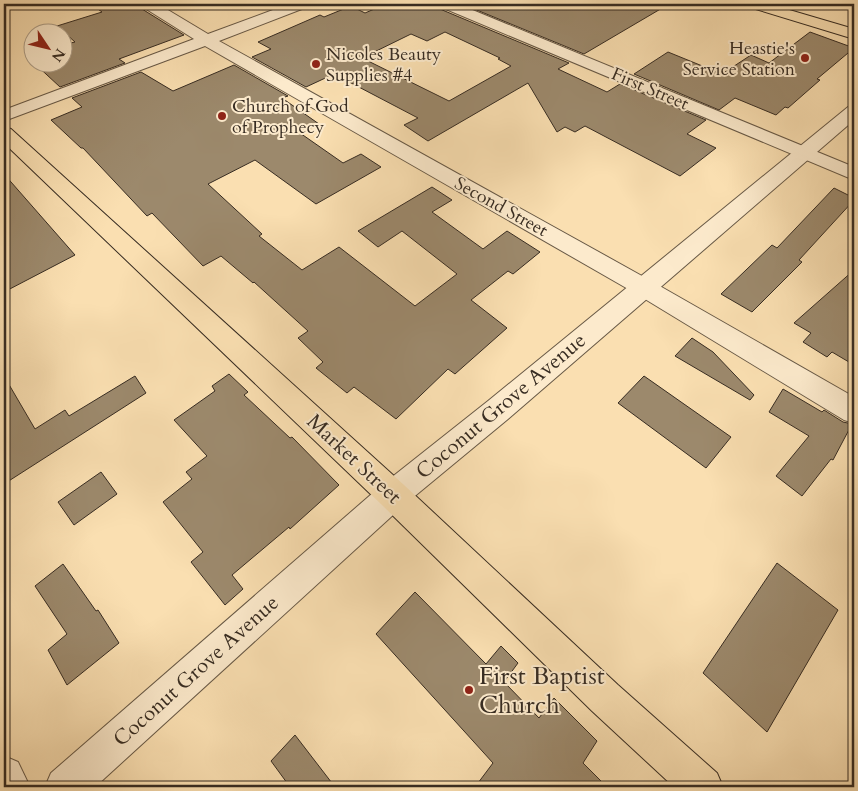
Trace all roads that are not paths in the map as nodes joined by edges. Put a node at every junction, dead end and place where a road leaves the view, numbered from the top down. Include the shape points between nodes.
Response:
1 (148, 4) edge
2 (302, 4) edge
3 (446, 4) edge
4 (754, 4) edge
5 (854, 34) edge
6 (205, 39) junction
7 (854, 111) edge
8 (4, 116) edge
9 (4, 133) edge
10 (804, 153) junction
11 (854, 174) edge
12 (643, 287) junction
13 (854, 411) edge
14 (394, 495) junction
15 (4, 776) edge
16 (10, 787) edge
17 (65, 787) edge
18 (704, 787) edge

1 - 6 street, Second Street
2 - 6 street
3 - 10 street, First Street
4 - 5 main road
6 - 8 street
6 - 12 street, Second Street
7 - 10 street, Coconut Grove Avenue
9 - 14 main road, Market Street
10 - 11 street, First Street
10 - 12 street, Coconut Grove Avenue
12 - 13 street, Second Street
12 - 14 street, Coconut Grove Avenue
14 - 17 street, Coconut Grove Avenue
14 - 18 main road, Market Street via 605,698
15 - 16 street

